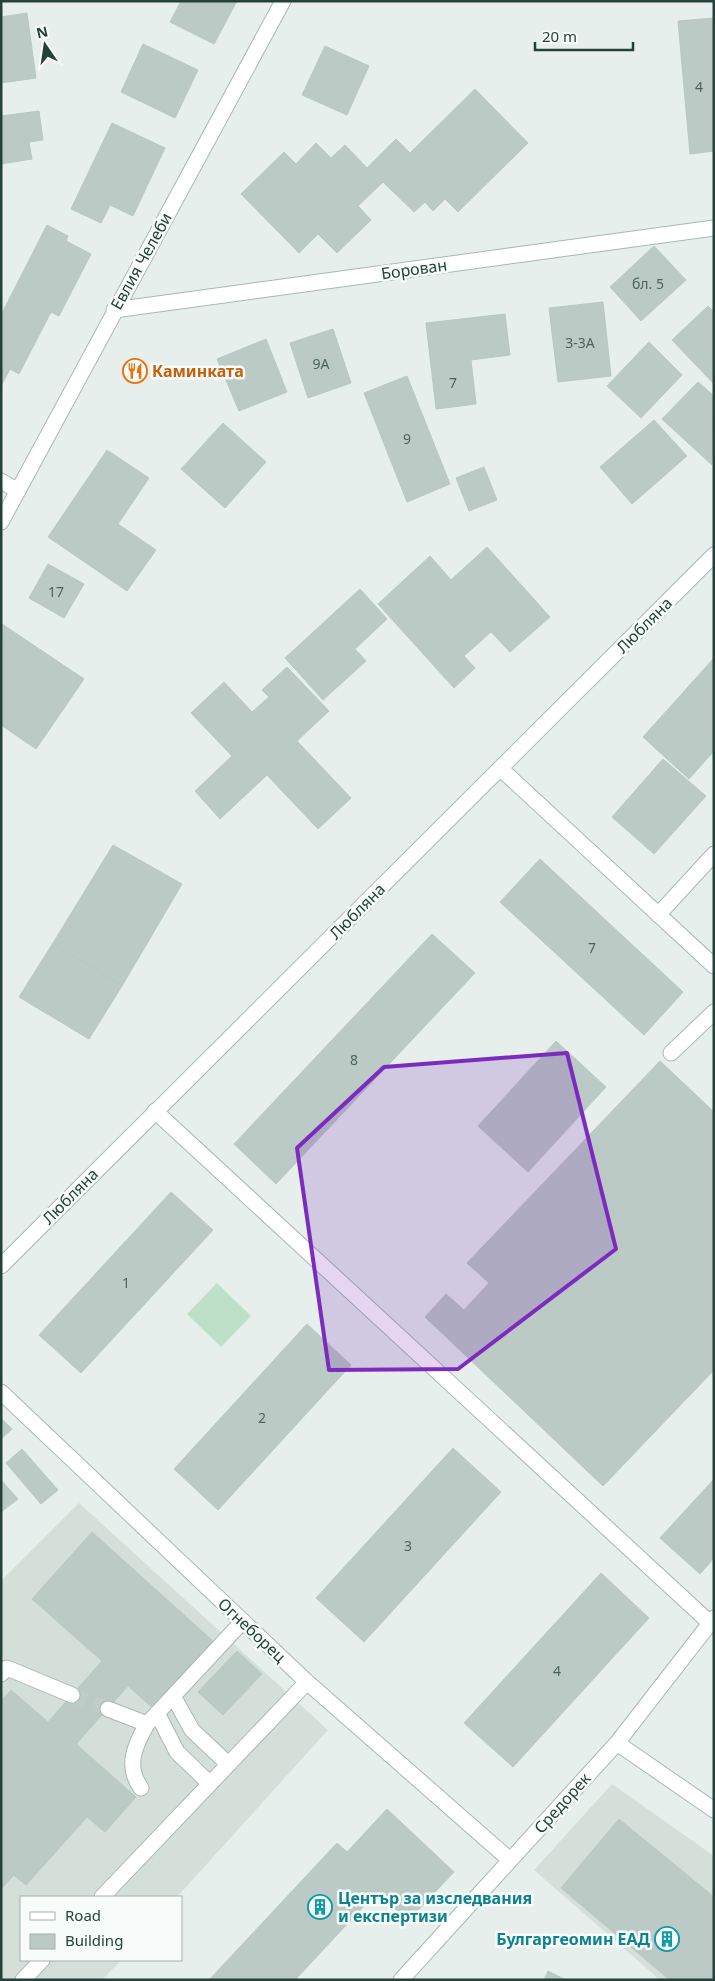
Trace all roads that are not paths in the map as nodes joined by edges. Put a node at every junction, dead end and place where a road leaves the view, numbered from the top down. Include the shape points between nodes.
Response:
1 (283, 1) edge
2 (714, 228) edge
3 (114, 310) junction
4 (1, 481) edge
5 (18, 491) junction
6 (1, 522) edge
7 (714, 555) edge
8 (501, 769) junction
9 (714, 854) edge
10 (658, 915) junction
11 (714, 966) edge
12 (714, 1012) edge
13 (671, 1053) dead end
14 (155, 1111) junction
15 (1, 1266) edge
16 (1, 1392) edge
17 (712, 1620) edge
18 (243, 1621) junction
19 (1, 1674) edge
20 (307, 1682) junction
21 (72, 1695) tunnel mouth
22 (173, 1696) junction
23 (108, 1709) tunnel mouth
24 (152, 1718) junction
25 (617, 1743) junction
26 (228, 1764) junction
27 (210, 1784) junction
28 (141, 1788) dead end
29 (714, 1810) edge
30 (510, 1860) junction
31 (103, 1896) edge
32 (41, 1961) edge
33 (23, 1980) edge
34 (401, 1980) edge

1 - 3 street, Евлия Челеби
2 - 3 street, Борован
3 - 5 street, Евлия Челеби
4 - 5 street
5 - 6 street, Евлия Челеби
7 - 8 street, Любляна
8 - 10 street
8 - 14 street, Любляна
9 - 10 street
10 - 11 street
12 - 13 street
14 - 15 street, Любляна
14 - 17 street
16 - 18 street, Огнеборец
17 - 25 street, Средорек
18 - 20 street, Огнеборец
18 - 22 street
19 - 21 street via 7,1668
20 - 26 street
20 - 30 street, Огнеборец
22 - 24 street
22 - 26 street via 192,1730
23 - 24 street
24 - 27 street via 177,1752
24 - 28 street via 136,1744 132,1762 134,1778
25 - 29 street
25 - 30 street, Средорек
26 - 27 street
27 - 31 street
30 - 34 street, Средорек
32 - 33 street

